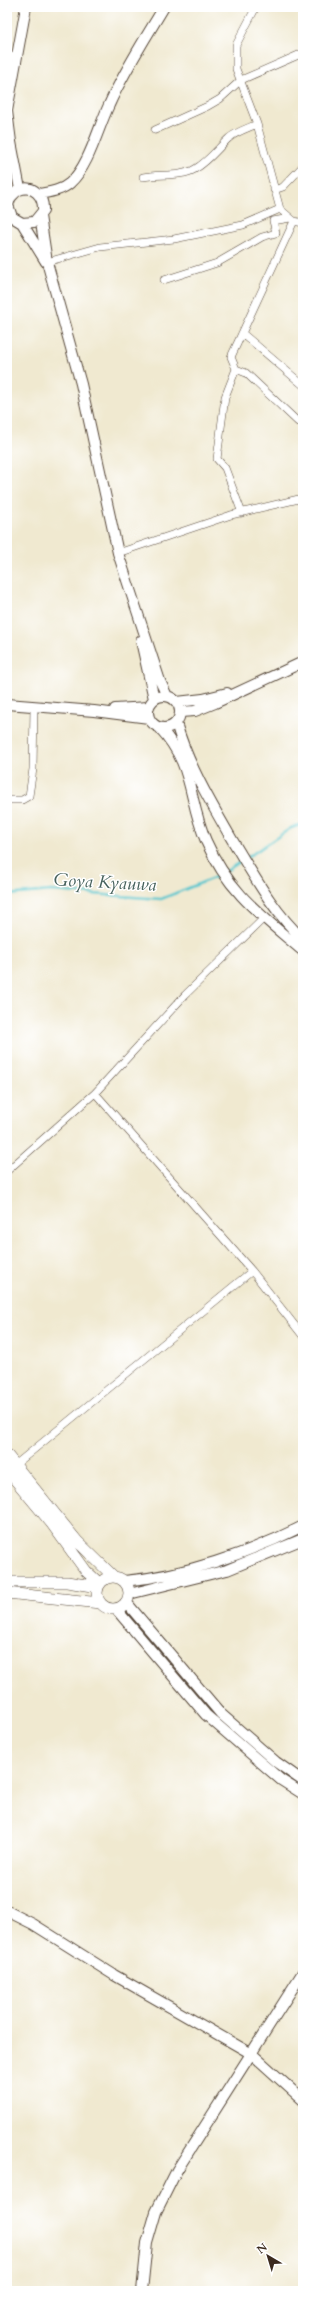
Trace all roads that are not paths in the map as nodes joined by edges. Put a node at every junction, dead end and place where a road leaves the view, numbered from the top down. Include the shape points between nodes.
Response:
1 (26, 7) edge
2 (164, 7) edge
3 (256, 7) edge
4 (303, 52) edge
5 (11, 57) edge
6 (241, 80) junction
7 (257, 124) junction
8 (8, 127) edge
9 (155, 130) dead end
10 (303, 166) edge
11 (144, 176) dead end
12 (20, 189) junction
13 (274, 190) junction
14 (39, 194) junction
15 (8, 199) edge
16 (280, 209) junction
17 (40, 216) junction
18 (292, 220) junction
19 (22, 223) junction
20 (303, 224) edge
21 (48, 264) junction
22 (164, 280) dead end
23 (242, 333) junction
24 (236, 369) junction
25 (303, 385) edge
26 (298, 422) dead end
27 (303, 498) edge
28 (242, 513) junction
29 (118, 553) junction
30 (139, 621) junction
31 (303, 662) edge
32 (243, 689) junction
33 (168, 696) junction
34 (177, 702) junction
35 (151, 703) junction
36 (7, 704) edge
37 (34, 706) junction
38 (94, 711) junction
39 (180, 712) junction
40 (149, 718) junction
41 (176, 723) junction
42 (159, 727) junction
43 (7, 800) edge
44 (263, 918) junction
45 (303, 939) edge
46 (303, 951) edge
47 (95, 1093) junction
48 (7, 1171) edge
49 (252, 1271) junction
50 (303, 1336) edge
51 (7, 1456) edge
52 (11, 1468) edge
53 (303, 1526) edge
54 (303, 1540) edge
55 (78, 1561) junction
56 (119, 1579) junction
57 (7, 1582) edge
58 (67, 1582) junction
59 (99, 1585) junction
60 (7, 1593) edge
61 (128, 1598) junction
62 (100, 1603) junction
63 (116, 1609) junction
64 (303, 1781) edge
65 (303, 1794) edge
66 (7, 1911) edge
67 (303, 1972) edge
68 (252, 2054) junction
69 (303, 2100) edge
70 (142, 2291) edge

1 - 5 main road
2 - 14 main road via 123,75 76,176 69,184 57,190
3 - 6 street via 236,45 236,69
4 - 6 street
5 - 8 main road
6 - 7 street
6 - 9 street via 208,106
7 - 11 street via 230,137 194,170 179,175
7 - 13 street
8 - 12 main road
10 - 13 street via 283,187
12 - 14 main road via 30,189
12 - 15 main road
13 - 16 street
14 - 17 main road via 43,205
15 - 19 main road via 12,217
16 - 18 street
16 - 21 street via 243,225 174,239 100,247
17 - 19 main road via 34,222
17 - 21 main road
18 - 20 street
18 - 22 street via 273,221 276,233 262,237 217,263
18 - 23 street
19 - 21 main road
21 - 29 main road via 81,384
23 - 24 street via 231,357
23 - 25 street
24 - 26 street via 246,373
24 - 28 street via 225,397 217,459 225,468
27 - 28 street
28 - 29 street
29 - 30 main road
30 - 33 main road via 160,681
30 - 35 main road
31 - 32 main road
32 - 34 main road via 203,699
32 - 39 main road via 195,711
33 - 34 main road
33 - 35 main road via 160,696
34 - 39 main road
35 - 38 main road
35 - 40 main road
36 - 37 main road
37 - 38 main road
37 - 43 street via 33,769 29,796 22,800
38 - 40 main road
39 - 41 main road
40 - 42 main road
41 - 42 main road via 168,727
41 - 45 main road via 205,790 253,874 291,928
42 - 44 main road via 174,744 183,760 206,842 233,888
44 - 46 main road
44 - 47 street via 185,995
47 - 48 street
47 - 49 street
49 - 50 street
49 - 52 street
51 - 52 main road
52 - 55 main road
52 - 56 main road via 77,1541
53 - 56 main road via 205,1566 154,1578
54 - 61 main road via 227,1570
55 - 58 main road via 79,1570 75,1577
55 - 59 main road
56 - 59 main road via 108,1578
56 - 61 main road
57 - 58 main road
58 - 59 main road
59 - 62 main road via 96,1592
60 - 62 main road
61 - 63 main road
61 - 64 main road via 221,1714 276,1762
62 - 63 main road via 109,1609
63 - 65 main road via 206,1715 281,1780
66 - 68 main road
67 - 68 main road
68 - 69 main road
68 - 70 main road via 177,2170 156,2212 147,2243

